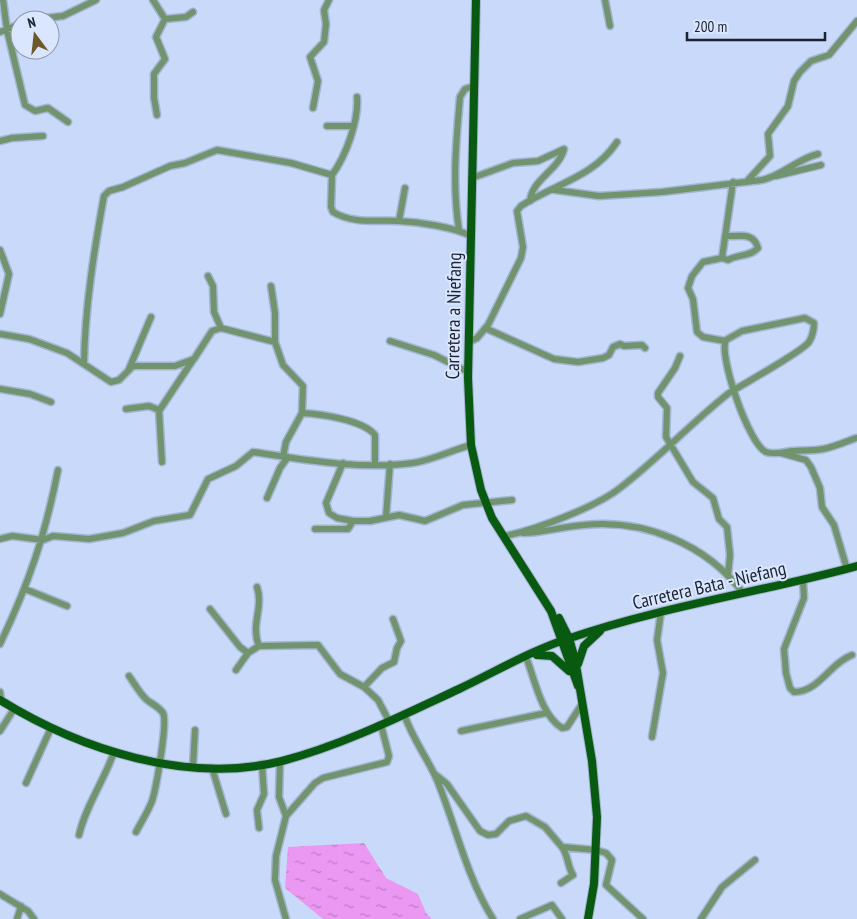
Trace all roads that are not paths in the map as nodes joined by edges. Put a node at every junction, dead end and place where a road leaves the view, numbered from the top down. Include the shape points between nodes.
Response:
1 (3, 0) edge
2 (96, 0) edge
3 (153, 0) edge
4 (329, 0) edge
5 (476, 0) edge
6 (605, 0) edge
7 (193, 12) dead end
8 (60, 16) edge
9 (165, 19) junction
10 (857, 21) edge
11 (610, 26) dead end
12 (3, 31) edge
13 (474, 86) junction
14 (357, 97) dead end
15 (313, 108) dead end
16 (158, 115) dead end
17 (68, 122) dead end
18 (327, 126) dead end
19 (353, 126) junction
20 (42, 136) dead end
21 (0, 142) edge
22 (617, 142) dead end
23 (818, 154) dead end
24 (821, 166) dead end
25 (332, 175) junction
26 (776, 176) junction
27 (472, 178) junction
28 (748, 180) junction
29 (733, 182) junction
30 (405, 188) dead end
31 (555, 190) junction
32 (530, 201) junction
33 (399, 221) junction
34 (460, 230) junction
35 (471, 236) junction
36 (726, 236) junction
37 (0, 250) edge
38 (722, 258) junction
39 (208, 276) dead end
40 (271, 286) dead end
41 (0, 314) edge
42 (151, 317) dead end
43 (221, 328) junction
44 (485, 328) junction
45 (0, 334) edge
46 (390, 341) dead end
47 (725, 341) junction
48 (275, 342) junction
49 (469, 342) junction
50 (645, 348) dead end
51 (680, 356) dead end
52 (194, 359) junction
53 (84, 364) junction
54 (129, 369) junction
55 (468, 372) junction
56 (0, 389) edge
57 (734, 390) junction
58 (50, 402) dead end
59 (126, 409) dead end
60 (159, 410) junction
61 (302, 413) junction
62 (856, 438) edge
63 (670, 444) junction
64 (471, 445) junction
65 (781, 452) junction
66 (285, 457) junction
67 (162, 462) dead end
68 (343, 463) junction
69 (375, 464) junction
70 (390, 464) junction
71 (58, 470) dead end
72 (267, 498) dead end
73 (512, 500) dead end
74 (485, 502) junction
75 (386, 517) junction
76 (353, 521) junction
77 (315, 529) dead end
78 (520, 533) junction
79 (505, 536) junction
80 (0, 539) edge
81 (43, 540) junction
82 (857, 566) edge
83 (847, 569) junction
84 (728, 574) junction
85 (803, 580) junction
86 (257, 587) dead end
87 (25, 589) junction
88 (743, 593) junction
89 (67, 606) dead end
90 (210, 609) dead end
91 (661, 612) junction
92 (555, 614) junction
93 (393, 619) dead end
94 (606, 627) junction
95 (560, 630) junction
96 (586, 633) junction
97 (566, 639) junction
98 (0, 644) edge
99 (553, 645) junction
100 (259, 646) junction
101 (248, 653) junction
102 (528, 656) junction
103 (852, 656) dead end
104 (577, 668) junction
105 (236, 670) dead end
106 (128, 676) dead end
107 (577, 682) junction
108 (364, 687) junction
109 (0, 697) edge
110 (582, 704) junction
111 (14, 709) junction
112 (546, 713) junction
113 (404, 714) junction
114 (389, 721) junction
115 (381, 725) junction
116 (51, 728) junction
117 (195, 730) dead end
118 (0, 731) edge
119 (461, 731) dead end
120 (652, 737) dead end
121 (114, 752) junction
122 (280, 762) junction
123 (158, 763) junction
124 (262, 764) junction
125 (193, 766) junction
126 (212, 768) junction
127 (433, 772) junction
128 (26, 783) dead end
129 (226, 814) dead end
130 (286, 816) junction
131 (259, 828) dead end
132 (136, 832) dead end
133 (79, 834) dead end
134 (562, 847) junction
135 (596, 850) junction
136 (755, 860) dead end
137 (561, 883) dead end
138 (0, 894) edge
139 (21, 906) junction
140 (17, 919) edge
141 (34, 919) edge
142 (286, 919) edge
143 (492, 919) edge
144 (520, 919) edge
145 (562, 919) edge
146 (588, 919) edge
147 (643, 919) edge
148 (701, 919) edge

1 - 12 street
2 - 8 street
3 - 9 street
4 - 15 street via 324,10 324,42 310,57 318,81
5 - 13 main road, Carretera a Niefang
6 - 11 street
7 - 9 street via 186,17
9 - 16 street via 156,37 165,59 154,74
10 - 28 street via 829,55 806,65 794,81 788,106 768,134 770,156
12 - 17 street via 24,105 35,110 48,108
13 - 27 main road, Carretera a Niefang
13 - 34 street via 465,89 460,97 455,165
14 - 19 street
18 - 19 street
19 - 25 street via 340,167
20 - 21 street
22 - 31 street via 595,167
23 - 26 street
24 - 26 street
25 - 33 street via 333,212 367,221
25 - 53 street via 277,160 217,150 109,191 104,196 95,246
26 - 28 street
27 - 32 street via 513,163 538,161 564,149 531,191
27 - 35 main road, Carretera a Niefang
28 - 29 street
29 - 31 street via 662,192 599,196
29 - 36 street
30 - 33 street
31 - 32 street
32 - 44 street via 517,211 523,247 521,258
33 - 34 street
34 - 35 street
35 - 49 main road, Carretera a Niefang
36 - 38 street
36 - 38 street via 744,235 754,240 758,248 749,255 737,255 728,260
37 - 41 street via 9,274
38 - 47 street via 703,262 692,276 688,288 693,299 696,332 703,337
39 - 43 street via 213,286 214,312
40 - 48 street
42 - 54 street
43 - 48 street
43 - 52 street via 212,331
44 - 49 street
44 - 50 street via 554,359 578,362 602,358 620,344
45 - 53 street via 39,342
46 - 55 street via 434,355
47 - 57 street
47 - 57 street via 737,333 757,327 805,318 814,323 804,347
48 - 61 street via 283,365 303,386
49 - 55 main road, Carretera a Niefang
51 - 63 street via 676,368 658,393 667,408 666,437
52 - 54 street via 174,366
52 - 60 street
53 - 54 street via 111,382 120,380
55 - 64 main road, Carretera a Niefang
56 - 58 street via 30,394
57 - 63 street
57 - 65 street via 756,443 771,454
59 - 60 street via 149,406
60 - 67 street
61 - 66 street via 286,442
61 - 69 street via 321,414 367,428 375,435
62 - 65 street via 823,449
63 - 78 street via 606,498
63 - 84 street via 693,482 713,498 719,519 727,528
64 - 70 street via 426,460
64 - 74 main road, Carretera a Niefang
65 - 83 street via 806,460 811,467 820,488 822,507 834,525
66 - 68 street
66 - 72 street
66 - 81 street via 249,453 236,466 205,482 190,515 154,521 90,540 53,536
68 - 69 street
68 - 76 street via 327,508 329,514
69 - 70 street
70 - 75 street
71 - 81 street
73 - 74 street
74 - 75 street via 464,505 425,521 399,515
74 - 79 main road, Carretera a Niefang
75 - 76 street
76 - 77 street via 348,529
78 - 79 street
78 - 84 street via 585,524 617,524 649,530 686,544
79 - 92 main road, Carretera a Niefang
80 - 81 street via 12,536
81 - 87 street
82 - 83 main road, Carretera Bata - Niefang
83 - 85 main road, Carretera Bata - Niefang
84 - 88 street
85 - 88 main road, Carretera Bata - Niefang
85 - 103 street via 804,598 784,649 790,688 800,692 812,687 840,662
86 - 100 street via 261,600 255,637
87 - 89 street
87 - 98 street
88 - 91 main road, Carretera Bata - Niefang
90 - 101 street
91 - 94 main road, Carretera Bata - Niefang
91 - 120 street via 657,640 663,673
92 - 95 main road
92 - 96 main road via 566,625
92 - 97 main road
93 - 108 street via 401,641 394,662 382,668
94 - 96 main road, Carretera Bata - Niefang
94 - 104 main road via 584,646
95 - 97 main road
95 - 99 main road via 558,641
96 - 97 main road, Carretera Bata - Niefang
97 - 99 main road, Carretera Bata - Niefang
97 - 104 main road
97 - 107 main road
99 - 102 main road, Carretera Bata - Niefang
100 - 101 street
100 - 108 street via 318,645 340,674
101 - 105 street
102 - 107 main road via 552,656 561,661
102 - 112 street
102 - 113 main road, Carretera Bata - Niefang
104 - 107 main road
106 - 123 street via 146,700 163,713 164,741
107 - 110 main road
108 - 114 street via 378,700
109 - 111 main road, Carretera Bata - Niefang
110 - 112 street via 567,728 556,725
110 - 135 main road via 595,790
111 - 116 main road, Carretera Bata - Niefang
111 - 118 street
112 - 119 street
113 - 114 main road, Carretera Bata - Niefang
113 - 127 street
114 - 115 main road, Carretera Bata - Niefang
115 - 122 main road, Carretera Bata - Niefang
115 - 130 street via 389,756 387,762 324,778 315,783
116 - 121 main road, Carretera Bata - Niefang
116 - 128 street
117 - 125 street
121 - 123 main road, Carretera Bata - Niefang
121 - 133 street via 83,818
122 - 124 main road, Carretera Bata - Niefang
122 - 130 street via 279,797
123 - 125 main road, Carretera Bata - Niefang
123 - 132 street via 151,802
124 - 126 main road, Carretera Bata - Niefang
124 - 131 street via 264,794 258,810
125 - 126 main road, Carretera Bata - Niefang
126 - 129 street
127 - 134 street via 447,784 480,831 492,835 509,821 526,816 545,827
127 - 143 street via 472,878
130 - 142 street via 276,856 275,880
134 - 135 street
134 - 137 street via 573,875
135 - 146 main road
135 - 147 street via 606,853 612,860 606,885
136 - 148 street via 722,887
138 - 139 street
139 - 140 street
139 - 141 street
144 - 145 street via 552,905

